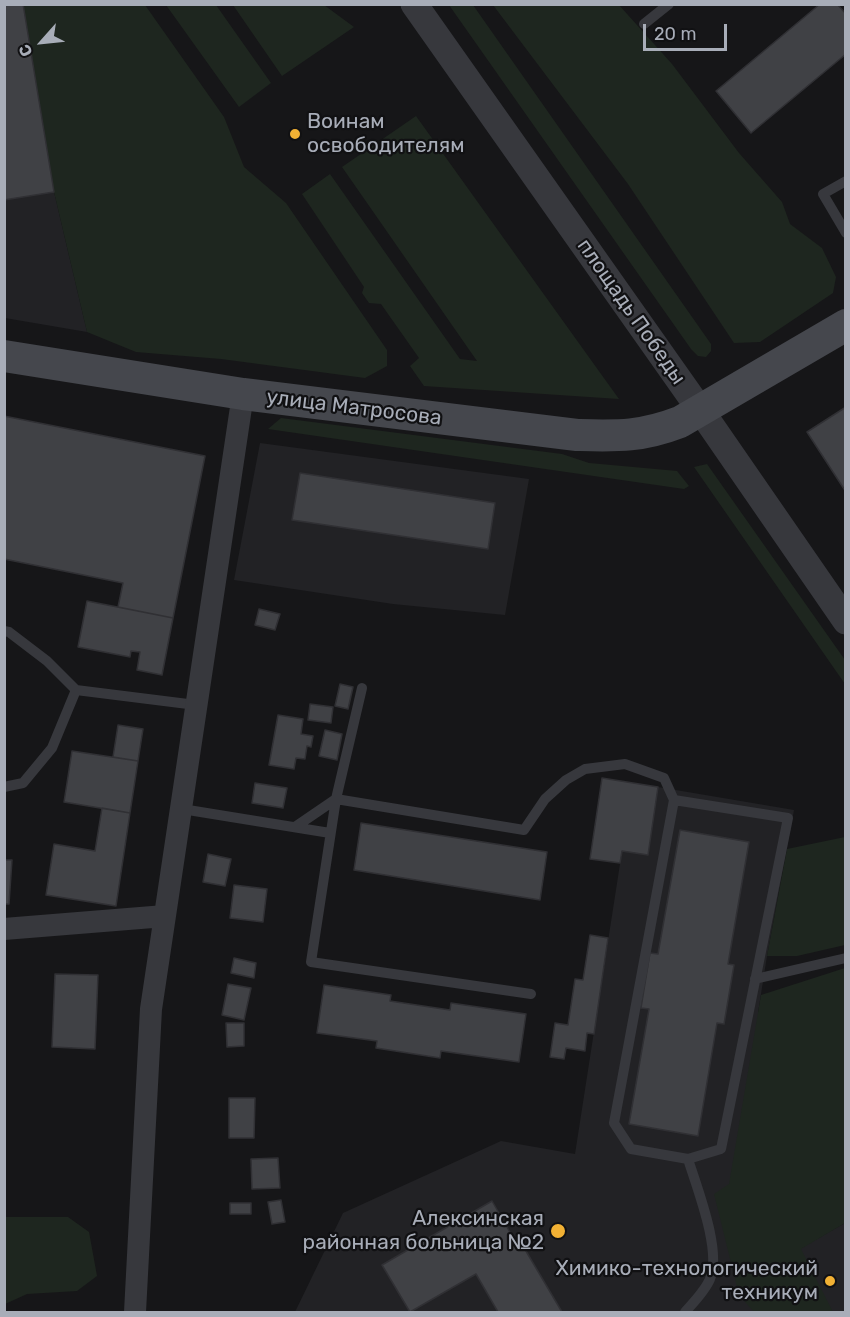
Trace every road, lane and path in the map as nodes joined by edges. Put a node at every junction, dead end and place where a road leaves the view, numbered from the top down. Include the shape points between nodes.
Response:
1 (414, 4) edge
2 (669, 4) edge
3 (644, 24) dead end
4 (846, 181) edge
5 (846, 233) edge
6 (841, 332) edge
7 (4, 356) edge
8 (243, 394) junction
9 (701, 411) junction
10 (846, 621) edge
11 (4, 631) edge
12 (362, 688) dead end
13 (76, 690) junction
14 (196, 705) junction
15 (4, 787) edge
16 (336, 799) junction
17 (674, 800) junction
18 (182, 809) junction
19 (295, 827) junction
20 (330, 833) junction
21 (165, 916) junction
22 (4, 929) edge
23 (846, 958) edge
24 (754, 979) junction
25 (531, 994) dead end
26 (688, 1159) junction
27 (135, 1312) edge
28 (685, 1312) edge

1 - 9 street, площадь Победы
2 - 3 lane
4 - 5 lane via 823,194
6 - 9 main road, улица Матросова
7 - 8 main road, улица Матросова
8 - 9 main road, улица Матросова via 577,435 625,436 658,430
8 - 14 street
9 - 10 street, площадь Победы
11 - 13 lane via 47,661
12 - 16 lane
13 - 14 lane
13 - 15 lane via 52,748 23,783
14 - 18 street
16 - 17 lane via 524,830 545,799 566,780 585,769 625,764 664,778
16 - 19 lane
16 - 20 lane
17 - 24 lane via 788,818
17 - 26 lane via 614,1123 631,1149
18 - 19 lane
18 - 21 street
19 - 20 lane
20 - 25 lane via 311,962
21 - 22 street
21 - 27 street via 151,1009
23 - 24 lane
24 - 26 lane via 721,1149
26 - 28 lane via 713,1257 711,1278

